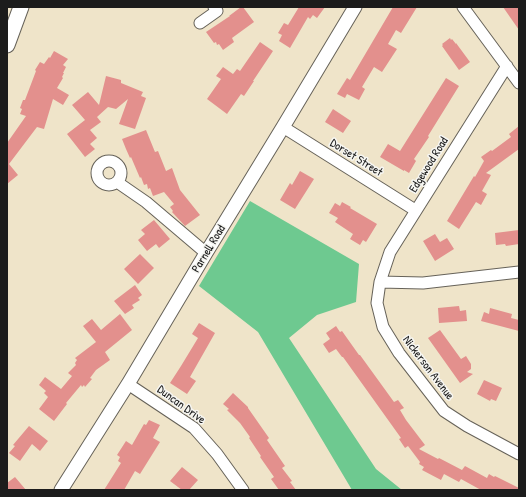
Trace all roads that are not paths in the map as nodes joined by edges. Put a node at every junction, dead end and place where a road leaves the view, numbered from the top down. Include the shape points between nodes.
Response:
1 (21, 7) edge
2 (355, 7) edge
3 (463, 7) edge
4 (218, 8) edge
5 (200, 23) dead end
6 (7, 45) edge
7 (507, 66) junction
8 (519, 83) edge
9 (283, 127) junction
10 (117, 182) dead end
11 (415, 210) junction
12 (206, 253) junction
13 (519, 272) edge
14 (380, 282) junction
15 (128, 384) junction
16 (519, 454) edge
17 (61, 490) edge
18 (243, 490) edge

1 - 6 main road
2 - 9 street, Parnell Road
3 - 7 street
4 - 5 street
7 - 8 street
7 - 11 street, Edgewood Road
9 - 11 street, Dorset Street
9 - 12 street, Parnell Road
10 - 12 street via 146,202
11 - 14 street, Edgewood Road via 390,252
12 - 15 street, Parnell Road
13 - 14 street via 423,283
14 - 16 street, Nickerson Avenue via 377,303 383,327 399,353 444,411
15 - 17 street, Parnell Road
15 - 18 street, Duncan Drive via 194,428

